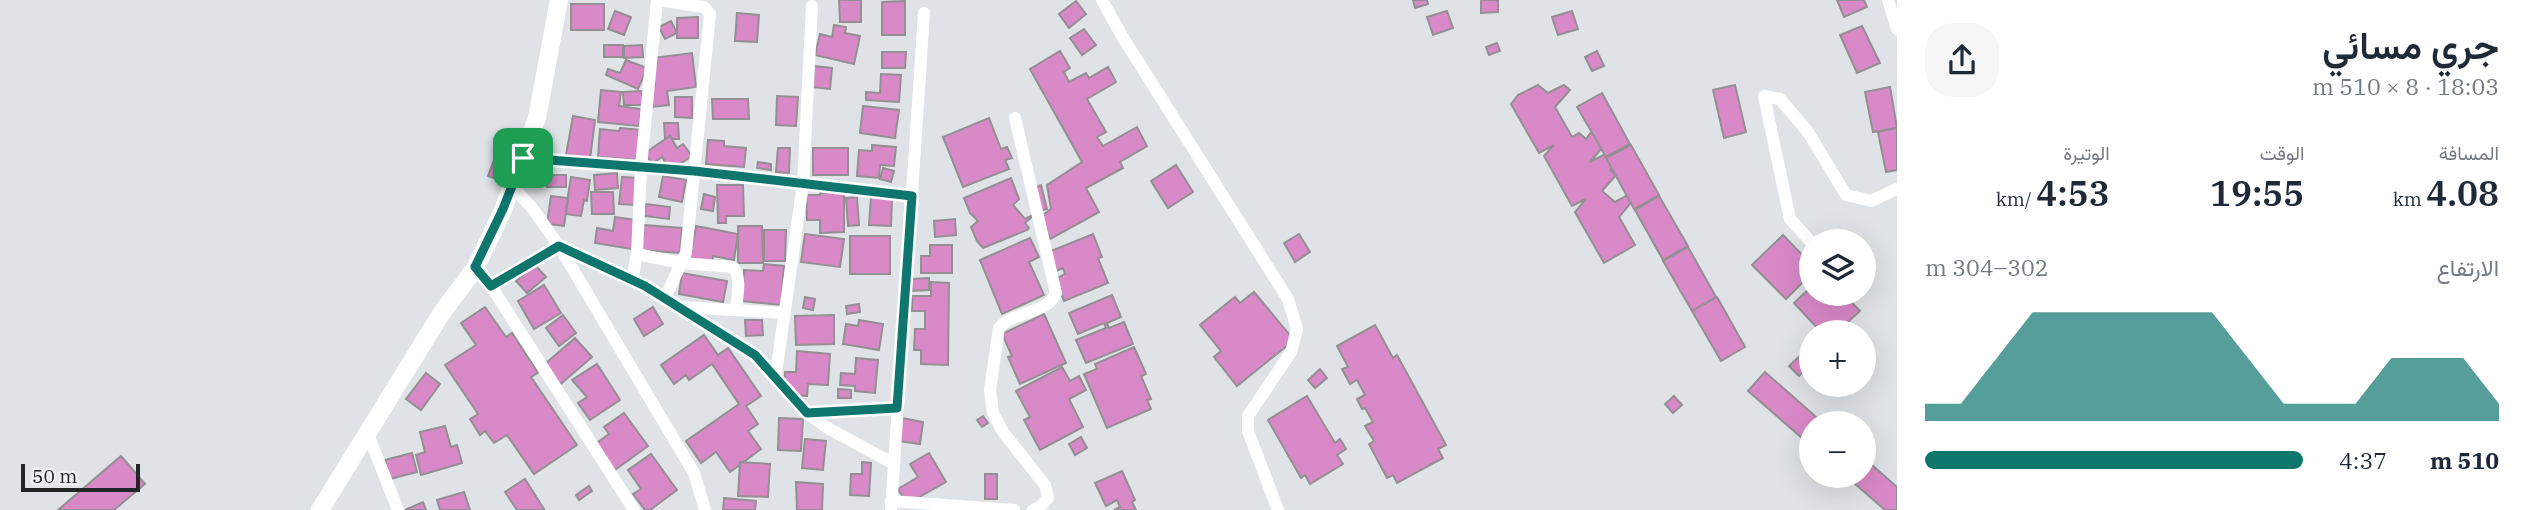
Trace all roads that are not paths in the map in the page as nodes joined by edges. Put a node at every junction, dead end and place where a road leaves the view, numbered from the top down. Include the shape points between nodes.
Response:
1 (559, 0) edge
2 (657, 0) edge
3 (1102, 0) edge
4 (1888, 0) edge
5 (813, 6) dead end
6 (924, 13) dead end
7 (1897, 29) edge
8 (1015, 118) dead end
9 (523, 158) junction
10 (641, 167) junction
11 (694, 171) junction
12 (803, 184) junction
13 (513, 187) junction
14 (1897, 189) edge
15 (912, 196) junction
16 (1799, 229) edge
17 (559, 246) junction
18 (638, 254) junction
19 (681, 263) junction
20 (475, 267) junction
21 (632, 280) junction
22 (491, 286) junction
23 (665, 298) junction
24 (679, 307) junction
25 (736, 310) junction
26 (785, 313) junction
27 (775, 380) junction
28 (897, 408) junction
29 (807, 413) junction
30 (368, 435) junction
31 (894, 464) junction
32 (891, 505) edge
33 (320, 510) edge
34 (398, 510) edge
35 (634, 510) edge
36 (705, 510) edge
37 (1014, 510) edge
38 (1033, 510) edge
39 (1278, 510) edge

1 - 9 street via 537,118
2 - 10 street
2 - 11 street via 704,7 710,14
3 - 39 street via 1288,299 1297,329 1291,352 1248,416 1248,431
4 - 7 street
5 - 12 street
6 - 15 street
8 - 38 street via 1056,293 1047,306 1014,316 999,328 990,390 993,413 1003,432 1045,485 1048,498
9 - 10 street
9 - 13 street
10 - 11 street
10 - 18 street
11 - 12 street
11 - 19 street via 686,253
12 - 15 street
12 - 26 street
13 - 17 street
13 - 20 street
14 - 16 street via 1871,201 1846,195 1808,132 1780,99 1764,96 1790,219
15 - 28 street
17 - 21 street
17 - 22 street
17 - 36 street via 694,473
18 - 19 street
18 - 21 street
19 - 23 street
19 - 25 street via 733,267
20 - 22 street
20 - 30 street via 441,313
21 - 23 street
22 - 35 street
23 - 24 street
24 - 25 street
24 - 27 street via 755,355
25 - 26 street
26 - 27 street
27 - 29 street
28 - 29 street
28 - 31 street
29 - 31 street
30 - 33 street
30 - 34 street
31 - 32 street
32 - 37 street

